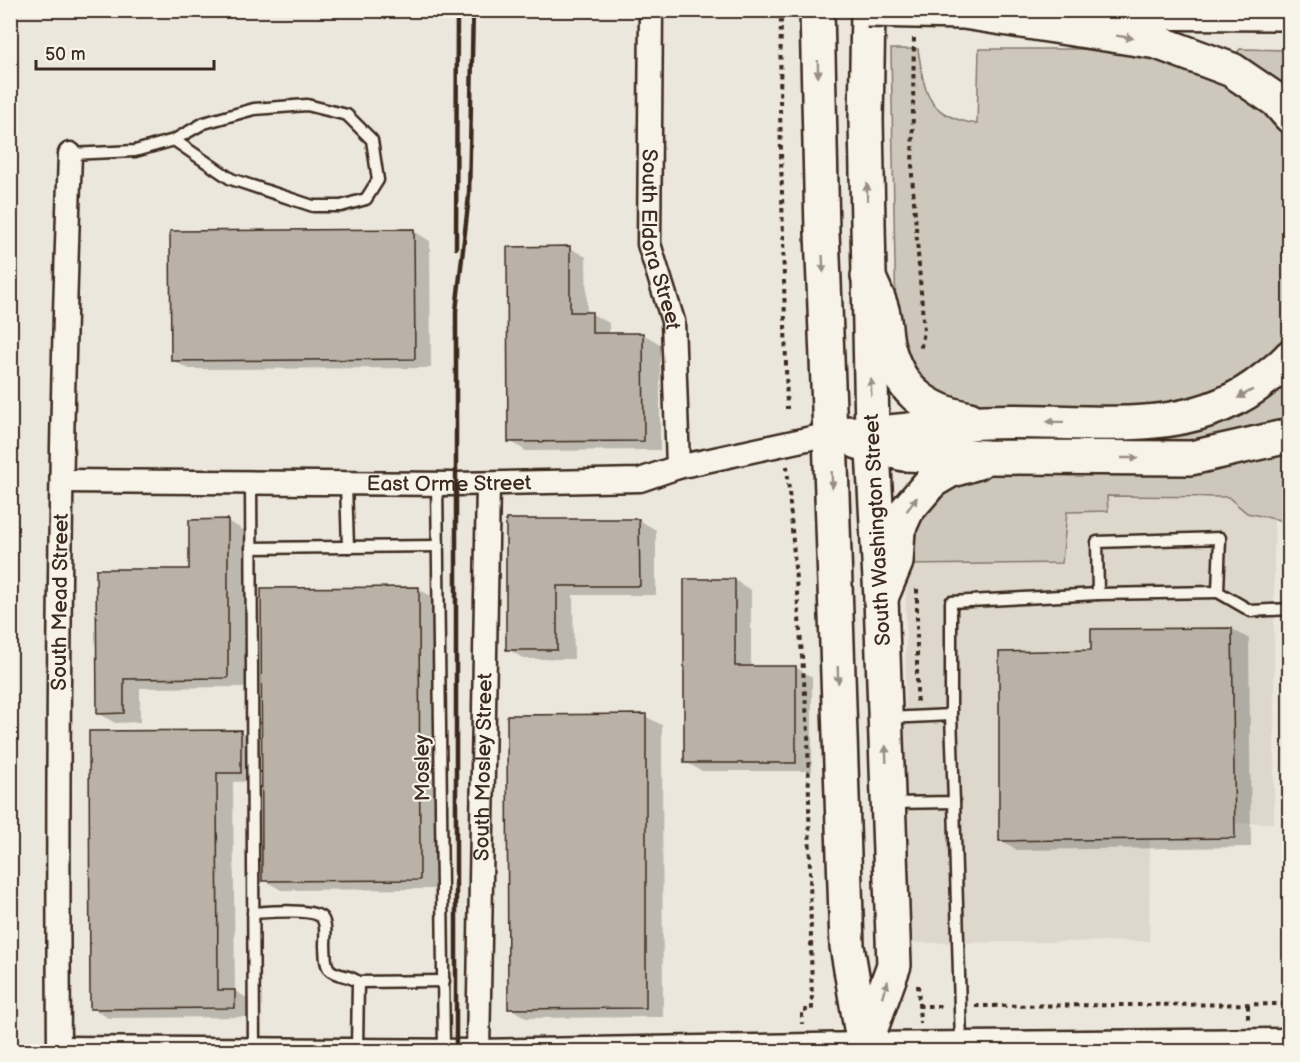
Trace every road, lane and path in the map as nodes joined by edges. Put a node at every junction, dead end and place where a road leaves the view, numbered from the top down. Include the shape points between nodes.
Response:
1 (651, 10) edge
2 (781, 10) edge
3 (817, 10) edge
4 (868, 10) edge
5 (964, 12) edge
6 (1290, 13) edge
7 (914, 34) dead end
8 (1290, 116) edge
9 (174, 140) junction
10 (70, 154) joint
11 (868, 276) junction
12 (1290, 357) edge
13 (919, 359) dead end
14 (786, 409) dead end
15 (986, 422) junction
16 (830, 434) junction
17 (1290, 434) edge
18 (873, 439) junction
19 (987, 457) junction
20 (786, 462) dead end
21 (678, 467) junction
22 (62, 481) junction
23 (251, 483) junction
24 (346, 483) junction
25 (488, 483) junction
26 (437, 484) junction
27 (438, 546) junction
28 (348, 547) junction
29 (251, 548) junction
30 (1218, 592) junction
31 (1098, 594) junction
32 (881, 598) junction
33 (1290, 609) edge
34 (951, 715) junction
35 (885, 718) junction
36 (954, 802) junction
37 (888, 803) junction
38 (253, 913) junction
39 (444, 981) junction
40 (358, 982) junction
41 (1290, 1004) edge
42 (918, 1006) dead end
43 (960, 1006) junction
44 (1290, 1040) edge
45 (961, 1043) junction
46 (802, 1045) junction
47 (1081, 1047) edge
48 (865, 1048) edge
49 (254, 1049) junction
50 (59, 1050) edge
51 (357, 1050) edge
52 (444, 1050) edge
53 (657, 1050) edge
54 (478, 1051) edge

1 - 21 street, South Eldora Street via 649,244 673,321
2 - 14 path
3 -> 16 main road, South Washington Street
4 - 5 main road, bridge
11 -> 4 main road, South Washington Street
5 - 6 main road
5 -> 8 main road via 1157,42 1232,70 1276,100
7 - 13 path via 912,175 924,332
9 - 9 lane via 204,123 254,109 308,105 347,115 372,140 378,180 366,199 341,206 314,206 231,179
9 - 10 lane via 135,151
10 - 22 street, South Mead Street
11 - 15 main road via 882,310 893,365 906,387 927,405
18 -> 11 main road, South Washington Street
12 -> 15 main road via 1253,390 1186,417 1140,423
15 - 18 main road
16 - 18 main road
16 - 21 street, East Orme Street
16 -> 48 main road, South Washington Street via 847,946
19 -> 17 main road via 1191,458
18 - 19 main road via 904,454
18 - 32 main road, South Washington Street
32 -> 19 main road via 896,562 898,530 907,510 932,481
20 - 46 path via 808,732 812,1010 802,1010
21 - 25 street, East Orme Street via 640,480
22 - 23 street, East Orme Street
22 - 50 street, South Mead Street
23 - 24 street, East Orme Street
23 - 29 lane
24 - 26 street, East Orme Street
24 - 28 lane
25 - 26 street, East Orme Street
25 - 54 street, South Mosley Street
26 - 27 lane, Mosley
27 - 28 lane
27 - 39 lane, Mosley
28 - 29 lane
29 - 38 lane
30 - 31 lane
30 - 31 lane via 1220,538 1097,542
30 - 33 lane via 1251,611
31 - 34 lane via 951,602
32 - 35 main road, South Washington Street
34 - 35 lane
34 - 36 lane
37 -> 35 main road, South Washington Street
36 - 37 lane
36 - 43 lane
48 -> 37 main road, South Washington Street via 894,965
38 - 40 lane via 311,912 321,916 325,924 326,963 330,970 352,976
38 - 49 lane
39 - 40 lane
39 - 52 lane, Mosley
40 - 51 lane
41 - 43 path
42 - 43 path
43 - 45 lane
44 - 47 street
45 - 47 street
45 - 48 street
46 - 48 street
46 - 53 street
49 - 50 street
49 - 51 street
51 - 52 street
52 - 54 street
53 - 54 street

